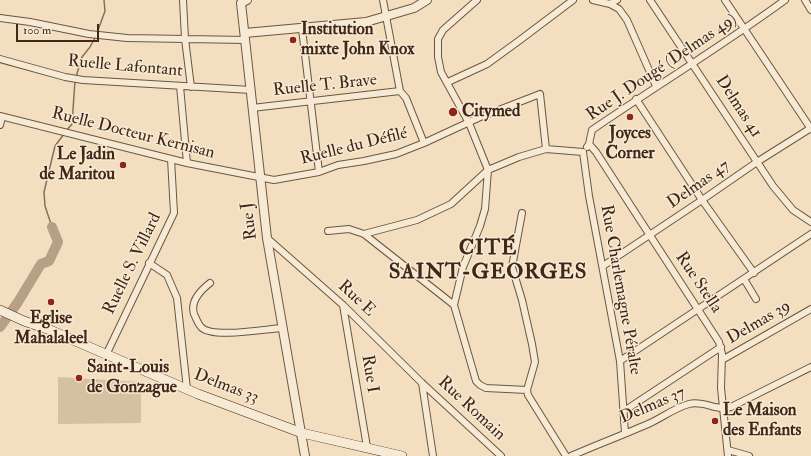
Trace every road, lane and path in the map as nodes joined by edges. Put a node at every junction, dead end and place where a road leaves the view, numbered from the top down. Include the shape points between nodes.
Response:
1 (183, 0) edge
2 (383, 0) edge
3 (427, 0) edge
4 (477, 0) edge
5 (573, 0) edge
6 (593, 0) edge
7 (617, 0) edge
8 (650, 0) edge
9 (725, 0) edge
10 (784, 0) edge
11 (804, 0) edge
12 (243, 1) edge
13 (610, 4) junction
14 (811, 10) edge
15 (386, 17) junction
16 (0, 18) edge
17 (302, 29) junction
18 (744, 30) junction
19 (245, 36) junction
20 (185, 39) junction
21 (0, 60) edge
22 (692, 63) junction
23 (448, 82) junction
24 (180, 86) junction
25 (656, 86) junction
26 (191, 87) junction
27 (251, 90) junction
28 (400, 91) junction
29 (636, 99) junction
30 (310, 101) junction
31 (252, 108) junction
32 (1, 117) edge
33 (469, 123) junction
34 (0, 125) edge
35 (811, 128) edge
36 (424, 143) junction
37 (589, 144) junction
38 (546, 149) junction
39 (584, 152) junction
40 (171, 159) junction
41 (757, 162) junction
42 (187, 163) junction
43 (488, 170) junction
44 (319, 172) junction
45 (260, 178) junction
46 (702, 200) junction
47 (522, 213) dead end
48 (811, 222) edge
49 (328, 230) dead end
50 (364, 234) junction
51 (811, 234) edge
52 (649, 236) junction
53 (267, 238) junction
54 (149, 263) junction
55 (602, 266) junction
56 (754, 273) junction
57 (744, 280) junction
58 (210, 283) dead end
59 (756, 299) dead end
60 (343, 305) junction
61 (454, 305) junction
62 (699, 309) junction
63 (811, 309) edge
64 (1, 310) edge
65 (282, 328) junction
66 (721, 347) junction
67 (106, 355) junction
68 (722, 360) junction
69 (620, 361) junction
70 (811, 367) edge
71 (422, 383) junction
72 (187, 389) junction
73 (527, 390) junction
74 (723, 408) junction
75 (624, 411) junction
76 (302, 433) junction
77 (625, 433) junction
78 (367, 447) junction
79 (728, 453) edge
80 (305, 456) edge
81 (397, 456) edge
82 (433, 456) edge
83 (501, 456) edge
84 (566, 456) edge
85 (571, 456) edge
86 (749, 456) edge

1 - 20 street
2 - 15 street, Ruelle du Défilé
3 - 15 street via 414,8
4 - 23 street via 443,30 438,39 441,72
5 - 23 street via 486,64
6 - 13 street
7 - 13 street
8 - 22 street, Delmas 41
9 - 18 street
10 - 18 street, Rue J. Dougé (Delmas 49)
11 - 14 street
12 - 19 street, Rue J
13 - 25 street via 619,9 627,20
15 - 17 street via 366,22
15 - 28 street, Ruelle du Défilé
16 - 20 street via 102,36
17 - 19 street
17 - 30 street
18 - 22 street, Rue J. Dougé (Delmas 49)
18 - 35 street
19 - 20 street
19 - 27 street, Rue J
20 - 26 street
21 - 24 street, Ruelle Lafontant via 83,80
22 - 25 street, Rue J. Dougé (Delmas 49)
22 - 41 street, Delmas 41
23 - 33 street
24 - 26 street, Ruelle Lafontant
24 - 42 street
25 - 29 street, Rue J. Dougé (Delmas 49)
26 - 27 street, Ruelle Lafontant
27 - 31 street, Rue J
28 - 30 street, Ruelle T. Brave
28 - 36 street, Ruelle du Défilé via 406,98
29 - 37 street, Rue J. Dougé (Delmas 49) via 592,130
29 - 46 street
30 - 31 street, Ruelle T. Brave
30 - 44 street
31 - 45 street, Rue J
32 - 34 street
32 - 40 street, Ruelle Docteur Kernisan
33 - 36 street
33 - 38 street via 540,94
33 - 43 street
35 - 41 street, Delmas 47
36 - 44 street, Ruelle du Défilé via 396,154 338,165
37 - 39 street, Rue J. Dougé (Delmas 49)
37 - 52 street, Rue Stella
38 - 39 street
38 - 43 street
39 - 55 street, Rue Charlemagne Péralte
40 - 42 street, Ruelle Docteur Kernisan
40 - 54 street, Ruelle S. Villard via 174,213
41 - 46 street, Delmas 47
41 - 48 street, Delmas 41 via 793,210
42 - 45 street, Ruelle Docteur Kernisan
43 - 50 street via 452,204 418,220
43 - 61 street via 485,209 463,267
44 - 45 street, Ruelle du Défilé via 274,180
45 - 53 street, Rue J
46 - 52 street, Delmas 47
46 - 56 street
47 - 73 street via 512,267 535,362
49 - 50 street via 350,229
50 - 61 street
51 - 56 street
52 - 55 street, Delmas 47
52 - 62 street, Rue Stella
53 - 60 street, Rue E
53 - 65 street, Rue J
54 - 67 street, Ruelle S. Villard
54 - 72 street via 167,274 177,298
55 - 69 street, Rue Charlemagne Péralte
56 - 57 street
57 - 59 street
57 - 62 street
58 - 65 street via 198,294 193,310 201,328 221,334
60 - 71 street, Rue E
60 - 78 street, Rue I
61 - 73 street via 476,381 486,388
62 - 66 street, Rue Stella
62 - 69 street
63 - 68 street, Delmas 39
64 - 67 main road, Delmas 33
65 - 76 street, Rue J
66 - 68 street, Rue Stella
66 - 75 street
67 - 72 main road, Delmas 33
68 - 74 street, Rue Stella
69 - 75 street, Rue Charlemagne Péralte
70 - 74 street via 731,407
71 - 82 street
71 - 83 street, Rue Romain
72 - 76 main road, Delmas 33
73 - 84 street
74 - 77 street, Delmas 37 via 700,403 689,404
74 - 79 street, Rue Stella
75 - 77 street, Rue Charlemagne Péralte
76 - 78 main road, Delmas 33
76 - 80 street, Rue J
77 - 85 street, Delmas 37
78 - 81 main road, Delmas 33
79 - 86 street

